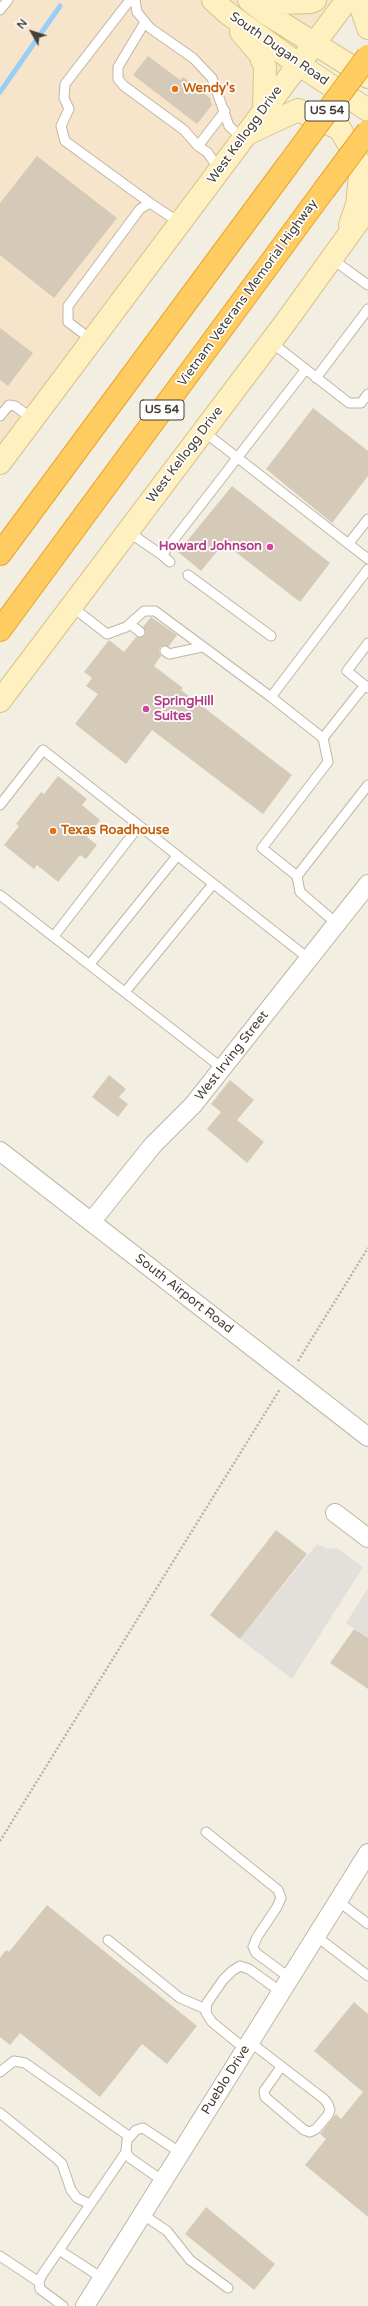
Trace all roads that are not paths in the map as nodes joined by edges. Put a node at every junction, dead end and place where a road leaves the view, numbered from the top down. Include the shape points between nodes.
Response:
1 (8, 0) edge
2 (130, 0) edge
3 (135, 0) edge
4 (249, 0) edge
5 (272, 0) edge
6 (316, 0) edge
7 (347, 0) edge
8 (364, 0) edge
9 (219, 6) edge
10 (0, 10) edge
11 (146, 22) junction
12 (368, 28) edge
13 (315, 44) junction
14 (368, 56) edge
15 (298, 64) junction
16 (368, 77) edge
17 (368, 110) edge
18 (225, 111) junction
19 (264, 111) junction
20 (368, 131) edge
21 (245, 136) junction
22 (198, 146) junction
23 (220, 170) junction
24 (150, 202) junction
25 (368, 208) edge
26 (180, 223) junction
27 (346, 238) junction
28 (331, 258) junction
29 (368, 285) edge
30 (368, 309) edge
31 (92, 340) junction
32 (271, 342) junction
33 (306, 369) junction
34 (316, 378) junction
35 (368, 394) edge
36 (0, 416) edge
37 (33, 419) junction
38 (203, 431) junction
39 (237, 457) junction
40 (0, 463) edge
41 (368, 519) edge
42 (128, 531) junction
43 (346, 542) junction
44 (0, 554) edge
45 (162, 555) junction
46 (368, 559) edge
47 (170, 562) dead end
48 (368, 570) edge
49 (188, 575) dead end
50 (71, 606) junction
51 (130, 624) junction
52 (0, 630) edge
53 (140, 632) dead end
54 (271, 636) dead end
55 (368, 643) edge
56 (202, 647) junction
57 (165, 651) dead end
58 (366, 687) edge
59 (270, 697) junction
60 (0, 701) edge
61 (323, 738) junction
62 (368, 785) edge
63 (0, 805) edge
64 (139, 826) junction
65 (177, 856) junction
66 (297, 876) junction
67 (213, 884) junction
68 (368, 884) edge
69 (0, 894) edge
70 (336, 923) junction
71 (54, 936) junction
72 (308, 958) junction
73 (90, 964) junction
74 (125, 992) junction
75 (222, 1068) junction
76 (0, 1151) edge
77 (91, 1222) junction
78 (368, 1437) edge
79 (335, 1513) dead end
80 (368, 1538) edge
81 (206, 1832) dead end
82 (368, 1853) edge
83 (338, 1900) junction
84 (368, 1924) edge
85 (316, 1936) junction
86 (108, 1940) dead end
87 (368, 1976) edge
88 (285, 1985) junction
89 (206, 2009) junction
90 (248, 2046) junction
91 (281, 2067) junction
92 (0, 2072) edge
93 (0, 2113) edge
94 (130, 2137) junction
95 (126, 2152) junction
96 (180, 2153) junction
97 (163, 2181) junction
98 (90, 2204) junction
99 (142, 2214) junction
100 (59, 2250) junction
101 (0, 2256) edge
102 (102, 2278) junction
103 (39, 2282) junction
104 (228, 2288) dead end
105 (63, 2306) edge
106 (85, 2306) edge

1 - 10 lane
2 - 24 lane via 65,84 64,98 69,109 61,126 65,141
3 - 11 lane via 137,12
4 - 13 main road, South Dugan Road
5 - 6 main road via 279,3
7 - 13 main road, West Kellogg Drive
8 - 12 main road via 362,10
9 - 15 main road, South Dugan Road
9 - 19 main road via 258,53 265,67
11 - 18 lane via 150,28 193,58 212,78
11 - 22 lane via 118,67 118,79 184,130
13 - 15 main road, West Kellogg Drive
13 - 16 main road, South Dugan Road
14 - 44 highway, US 54, bridge
15 - 17 main road, South Dugan Road
15 - 19 main road, West Kellogg Drive
18 - 21 lane via 229,126
18 - 22 lane
19 - 21 main road, West Kellogg Drive
20 - 52 highway, Vietnam Veterans Memorial Highway / US 54, bridge
21 - 23 main road, West Kellogg Drive
21 - 27 main road via 298,110 340,129 361,166 357,206
22 - 23 lane via 207,152
23 - 26 main road, West Kellogg Drive
24 - 26 lane
24 - 31 lane via 140,209 68,306 68,322
25 - 27 main road, West Kellogg Drive
26 - 31 main road, West Kellogg Drive
27 - 28 main road, West Kellogg Drive
28 - 29 lane
28 - 32 main road, West Kellogg Drive
30 - 34 lane
31 - 37 main road, West Kellogg Drive
32 - 33 lane
32 - 38 main road, West Kellogg Drive
33 - 34 lane
33 - 39 lane
34 - 35 lane via 349,403 361,402
36 - 37 lane via 9,405 15,406
37 - 40 main road, West Kellogg Drive
38 - 39 lane
38 - 42 main road, West Kellogg Drive
39 - 43 lane
39 - 45 lane
41 - 43 lane
42 - 45 lane
42 - 50 main road, West Kellogg Drive
43 - 46 lane
45 - 47 lane
48 - 59 lane
49 - 54 lane
50 - 51 lane via 107,634
50 - 60 main road, West Kellogg Drive
51 - 53 lane
51 - 56 lane via 144,611 155,611
55 - 58 lane via 347,670
56 - 57 lane via 169,654
56 - 59 lane
58 - 61 lane
59 - 61 lane
61 - 66 lane via 328,762 262,848
62 - 66 lane
63 - 64 lane via 43,750
64 - 65 lane
64 - 71 lane
65 - 67 lane
65 - 73 lane
66 - 70 lane via 300,892
67 - 72 lane
67 - 74 lane
68 - 70 street, West Irving Street
69 - 71 lane
70 - 72 street, West Irving Street
71 - 73 lane
72 - 75 street, West Irving Street
73 - 74 lane
74 - 75 lane
75 - 77 street, West Irving Street via 193,1105 153,1145
76 - 77 street, South Airport Road
77 - 78 street, South Airport Road
79 - 80 street
81 - 88 lane via 278,1890 280,1898 277,1907 253,1947
82 - 83 street, Pueblo Drive
83 - 84 lane
83 - 85 street, Pueblo Drive
85 - 87 lane
85 - 88 street, Pueblo Drive
86 - 89 lane via 180,1998
88 - 89 lane via 240,1966 223,1980 207,2003
88 - 90 street, Pueblo Drive
89 - 90 lane via 212,2022
90 - 91 lane
90 - 96 street, Pueblo Drive
91 - 91 lane via 328,2104 328,2115 316,2129 310,2132 304,2130 265,2097 264,2091
92 - 94 lane via 14,2061 25,2063
93 - 98 lane via 46,2148 62,2164 71,2190 77,2198
94 - 95 lane via 127,2140
94 - 96 lane via 136,2130 143,2128
95 - 97 lane via 133,2162
95 - 98 lane
96 - 97 street, Pueblo Drive
97 - 99 street, Pueblo Drive
98 - 100 lane
99 - 102 street, Pueblo Drive
99 - 104 lane via 168,2231 190,2260
100 - 102 lane
100 - 103 lane
101 - 103 lane
102 - 106 street, Pueblo Drive
103 - 105 lane via 40,2289

